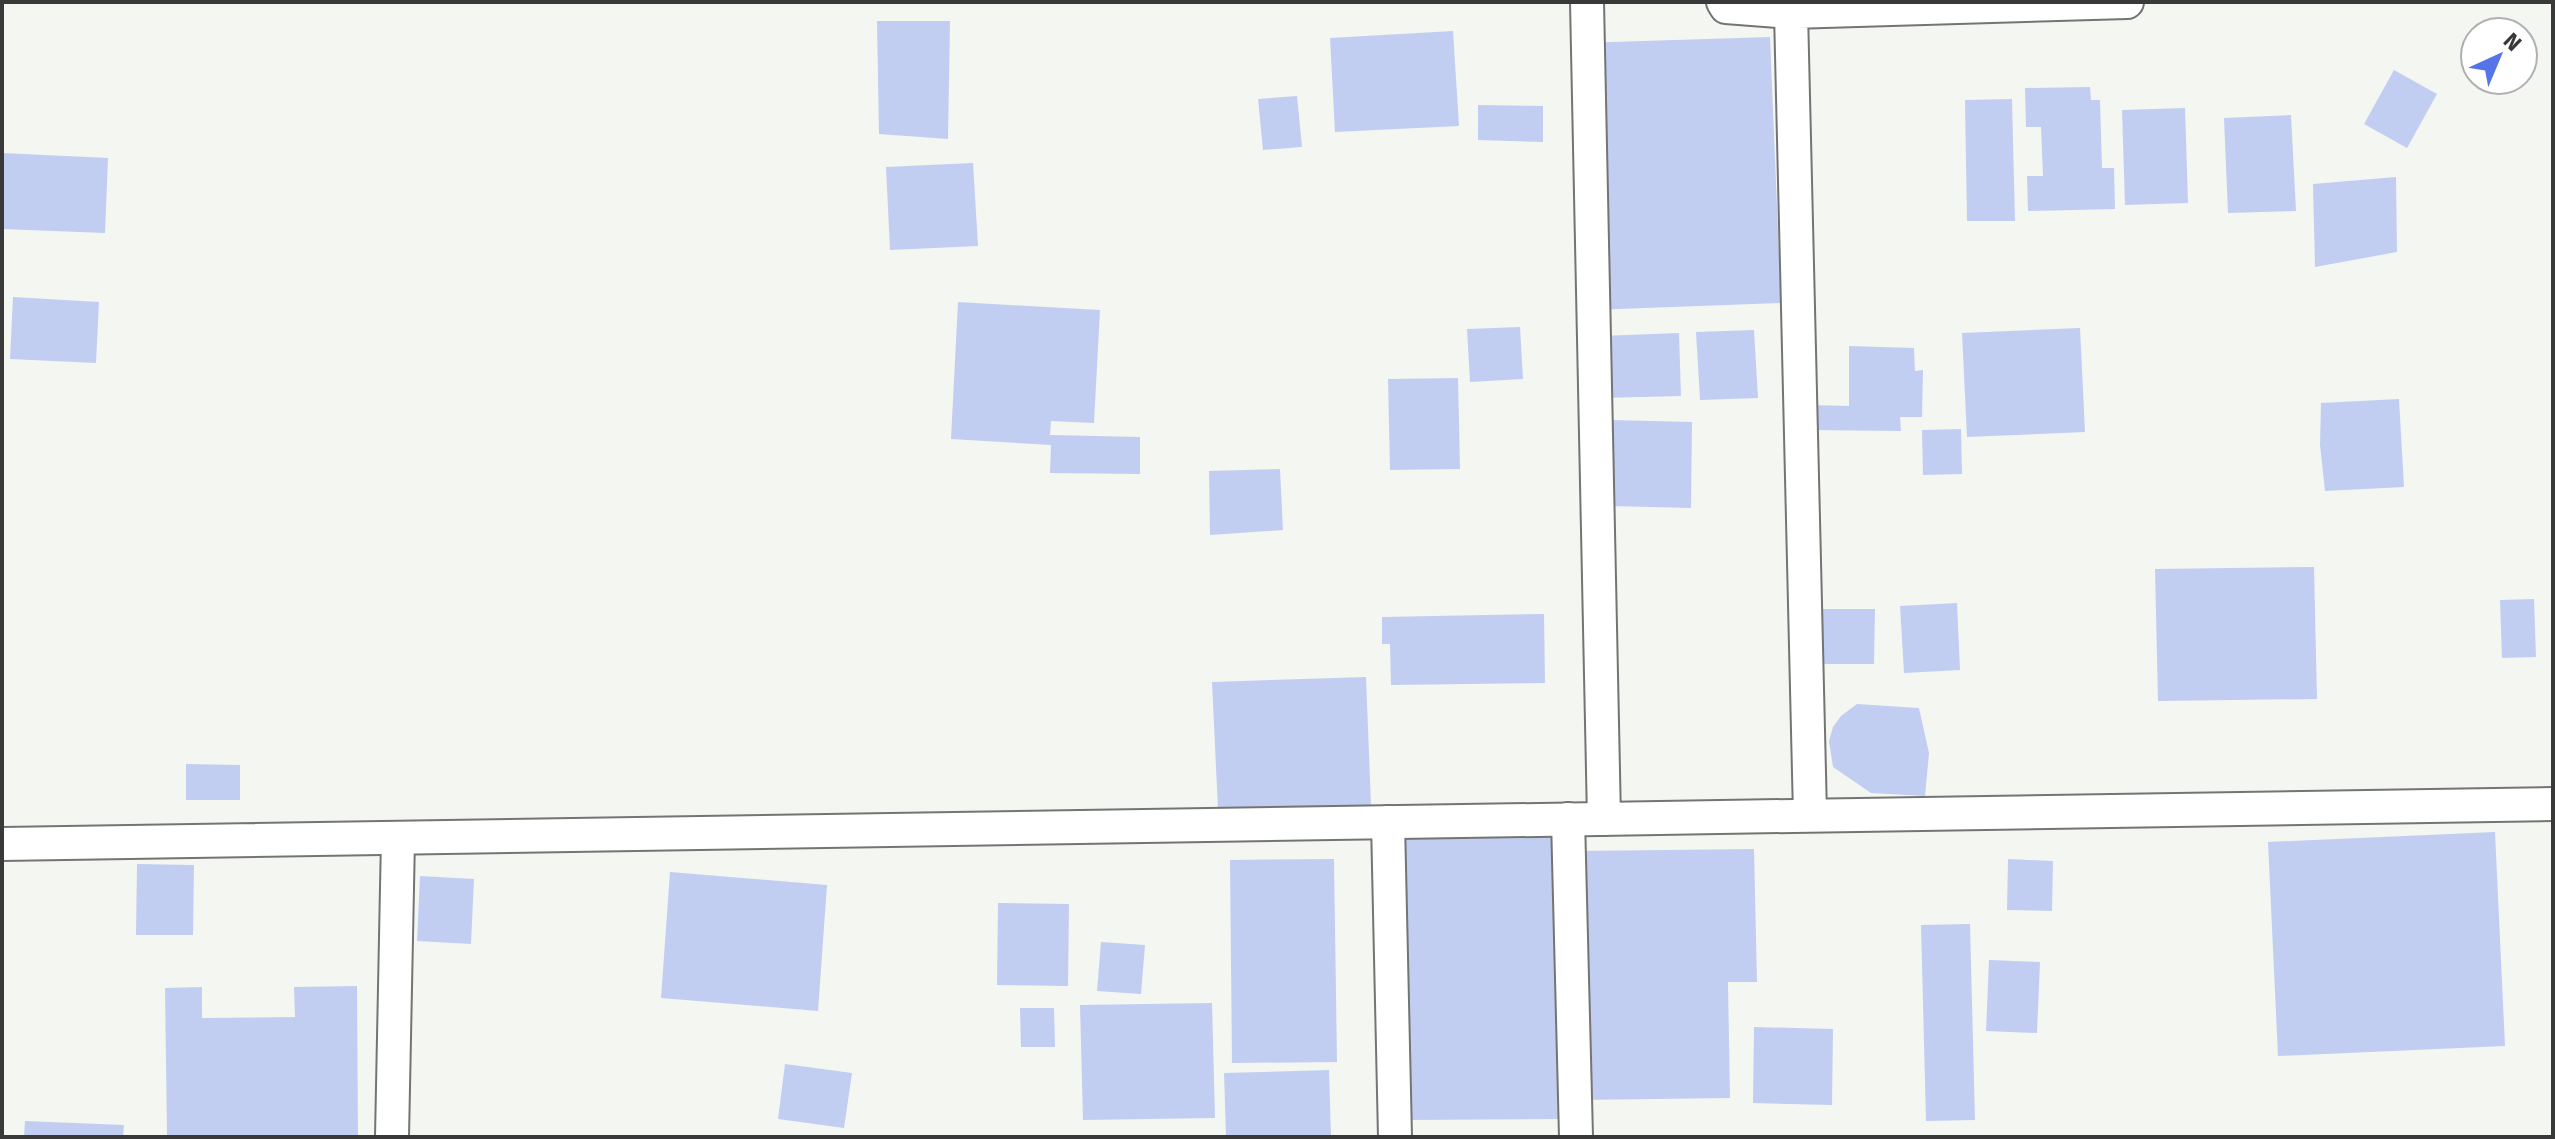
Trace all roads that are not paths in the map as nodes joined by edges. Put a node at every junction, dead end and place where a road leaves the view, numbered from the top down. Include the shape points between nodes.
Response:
1 (1587, 2) edge
2 (1723, 2) edge
3 (2127, 2) edge
4 (1791, 12) junction
5 (2553, 804) edge
6 (1810, 815) junction
7 (1568, 819) junction
8 (1604, 819) junction
9 (1388, 822) junction
10 (398, 838) junction
11 (2, 844) edge
12 (392, 1137) edge
13 (1395, 1137) edge
14 (1576, 1137) edge

1 - 8 street
2 - 4 street via 1726,7
3 - 4 street
4 - 6 street
5 - 6 street
6 - 8 street
7 - 8 street
7 - 9 street
7 - 14 street
9 - 10 street
9 - 13 street
10 - 11 street
10 - 12 street

